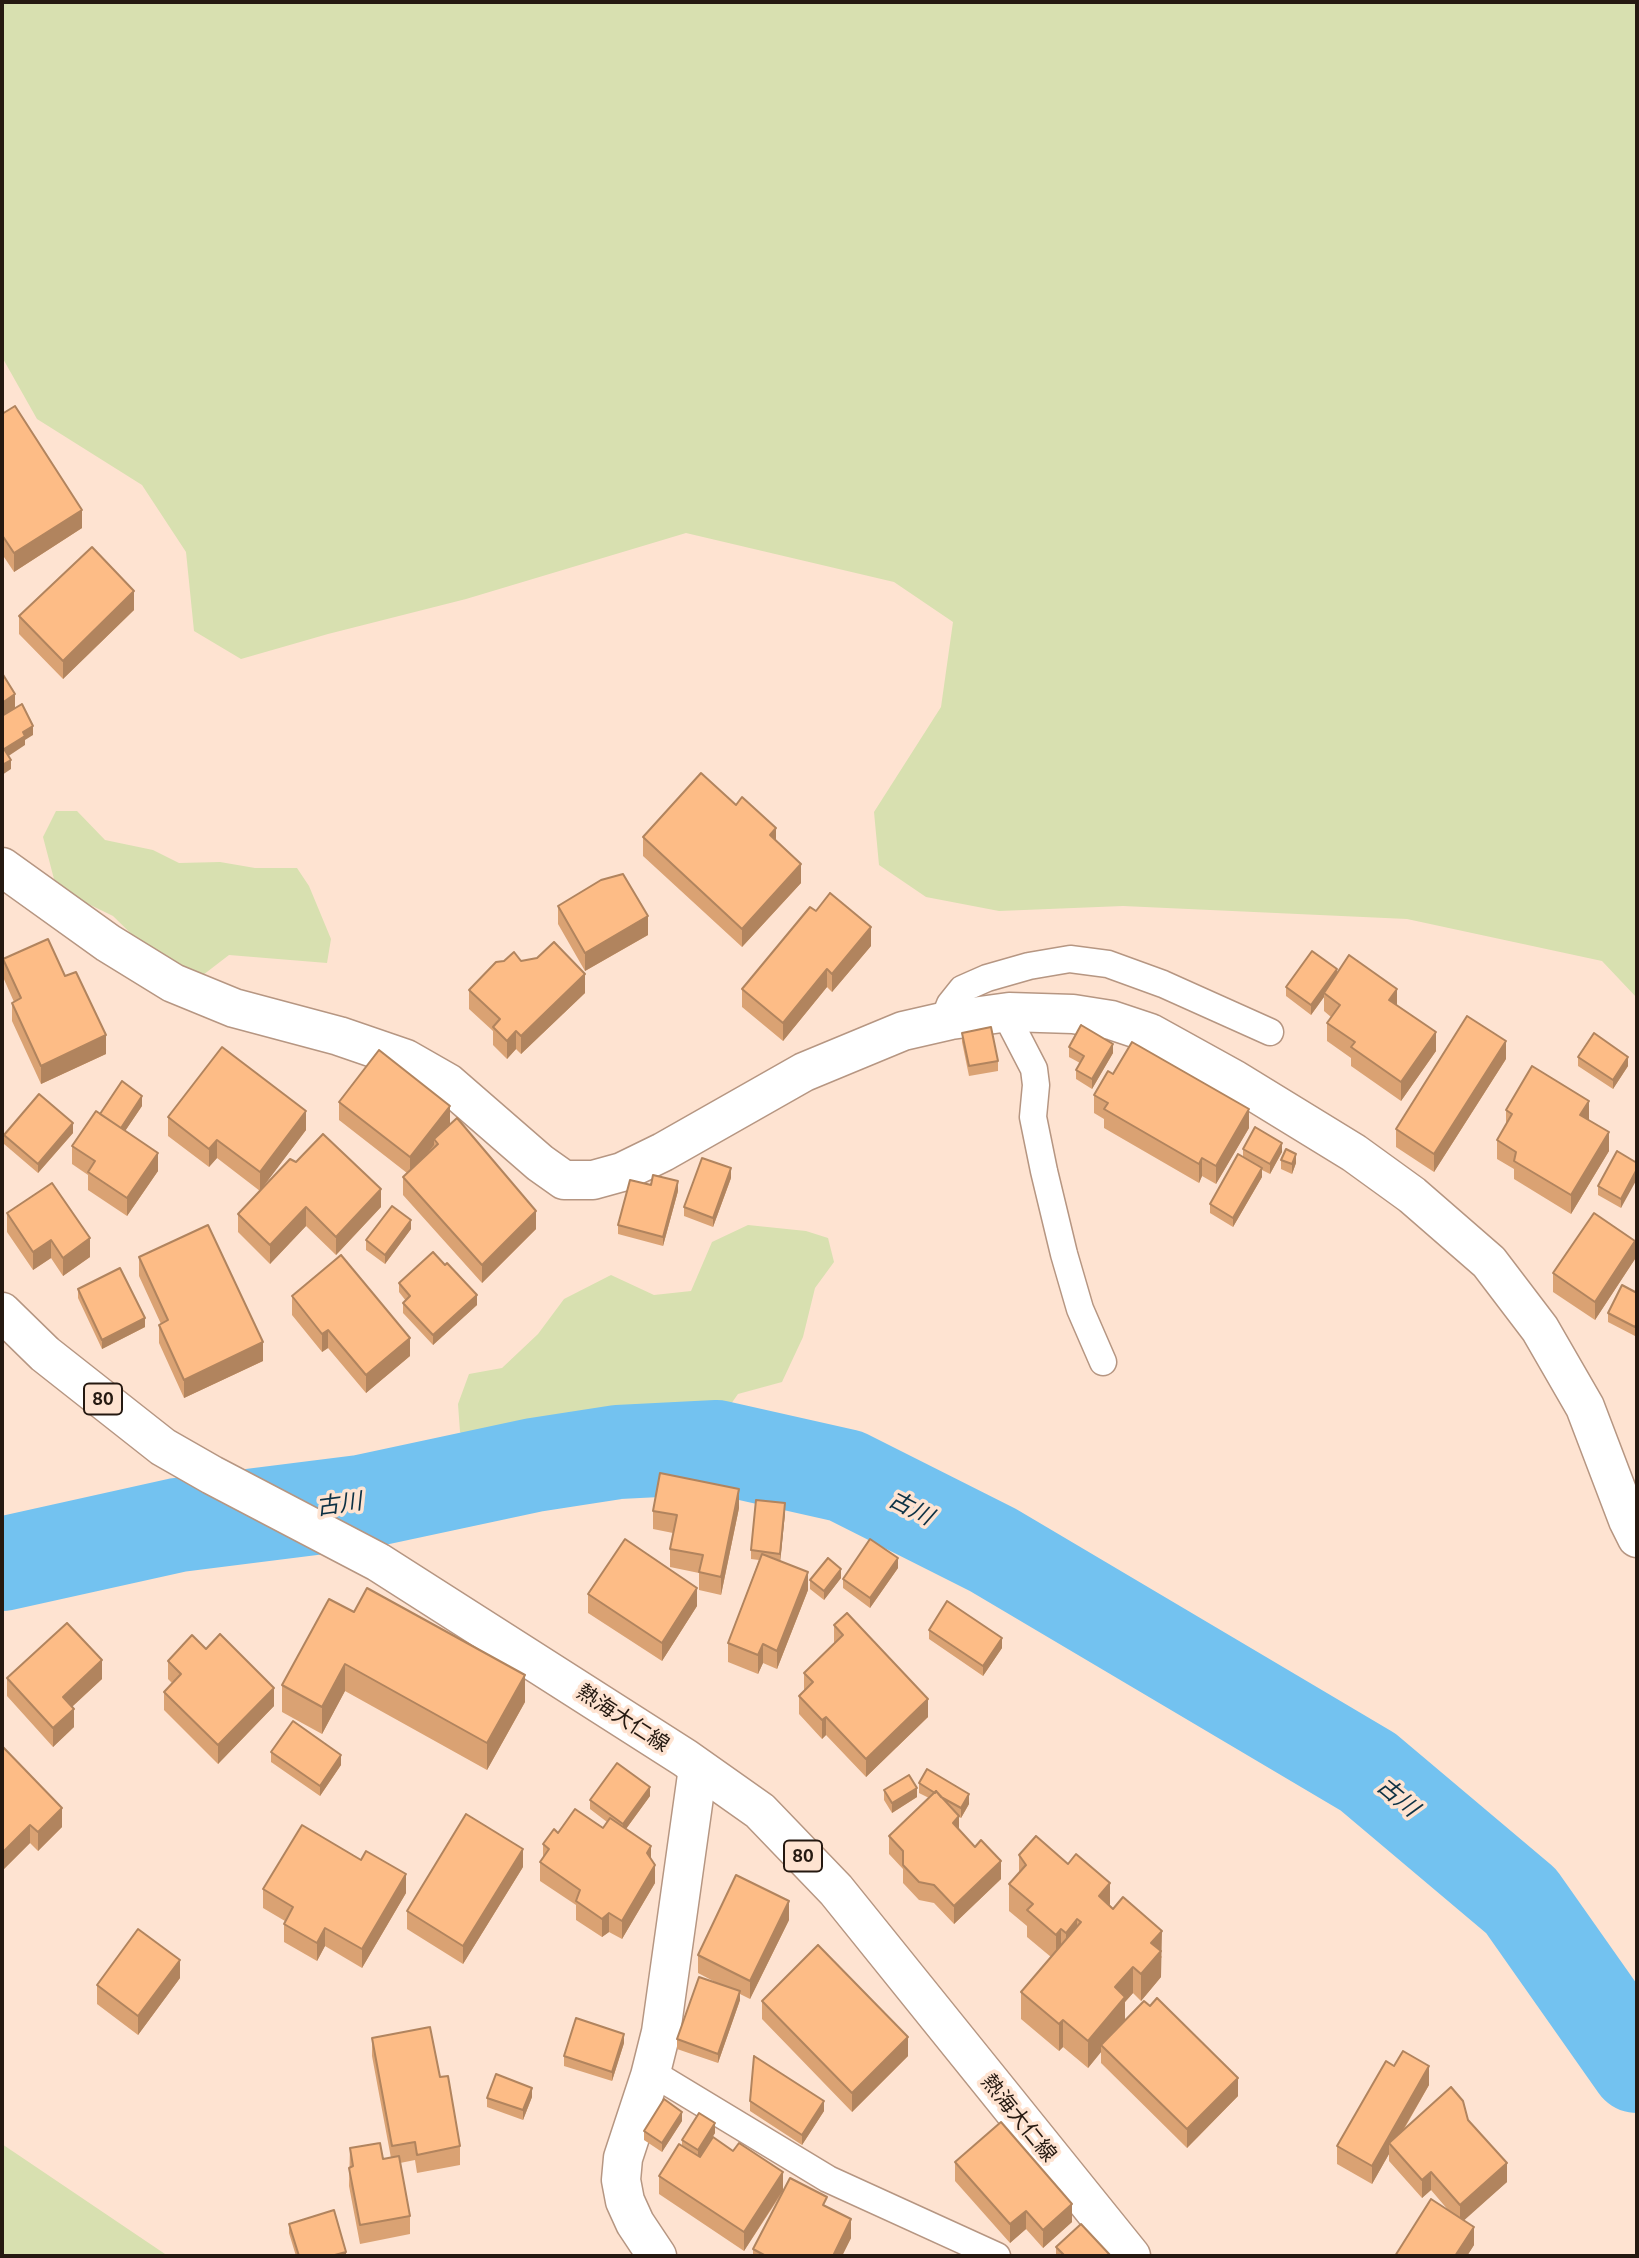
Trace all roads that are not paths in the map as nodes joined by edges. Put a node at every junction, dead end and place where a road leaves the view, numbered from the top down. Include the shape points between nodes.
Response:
1 (2, 867) edge
2 (1005, 1013) junction
3 (943, 1022) junction
4 (1270, 1032) dead end
5 (2, 1312) edge
6 (1103, 1362) dead end
7 (1637, 1538) edge
8 (698, 1768) junction
9 (651, 2072) junction
10 (657, 2256) edge
11 (997, 2256) edge
12 (1131, 2256) edge

1 - 3 street via 173,983 234,1008 406,1059 448,1083 564,1180 593,1180 622,1172 804,1072 903,1031
2 - 3 street
2 - 6 lane via 1034,1069 1033,1117 1044,1171 1080,1309
2 - 7 street via 1073,1014 1150,1033 1354,1153 1412,1195 1489,1262 1540,1328 1585,1407
3 - 4 lane via 962,989 1029,966 1070,959 1108,964 1152,980
5 - 8 street, 熱海大仁線 / 80 via 45,1354 163,1447 378,1562
8 - 9 street via 661,2032
8 - 12 street, 熱海大仁線 / 80 via 760,1811 836,1890
9 - 10 street via 626,2146 621,2180 625,2202
9 - 11 lane via 828,2179

